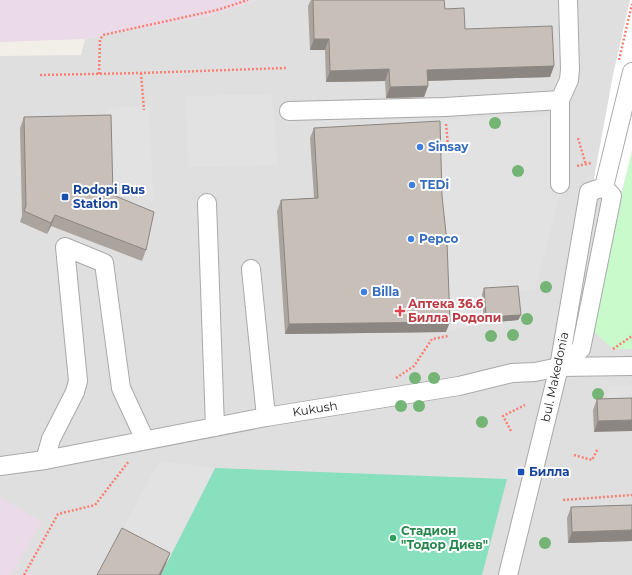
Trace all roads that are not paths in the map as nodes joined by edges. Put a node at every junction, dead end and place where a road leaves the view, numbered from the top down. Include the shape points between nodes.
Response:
1 (568, 0) edge
2 (632, 72) edge
3 (560, 100) junction
4 (289, 111) dead end
5 (560, 184) dead end
6 (207, 204) dead end
7 (251, 269) dead end
8 (632, 366) edge
9 (559, 367) junction
10 (266, 417) junction
11 (215, 427) junction
12 (145, 440) junction
13 (45, 460) junction
14 (0, 466) edge
15 (508, 575) edge

1 - 3 street via 570,69 569,80
2 - 9 street, bul. Makedonia via 604,187 589,192
3 - 4 street via 445,107
3 - 5 street
6 - 11 street
7 - 10 street
8 - 9 street, Kukush
9 - 10 street, Kukush
9 - 15 street, bul. Makedonia
10 - 11 street, Kukush
11 - 12 street, Kukush
12 - 13 street, Kukush
12 - 13 street via 121,388 104,263 65,247 78,381
13 - 14 street, Kukush

